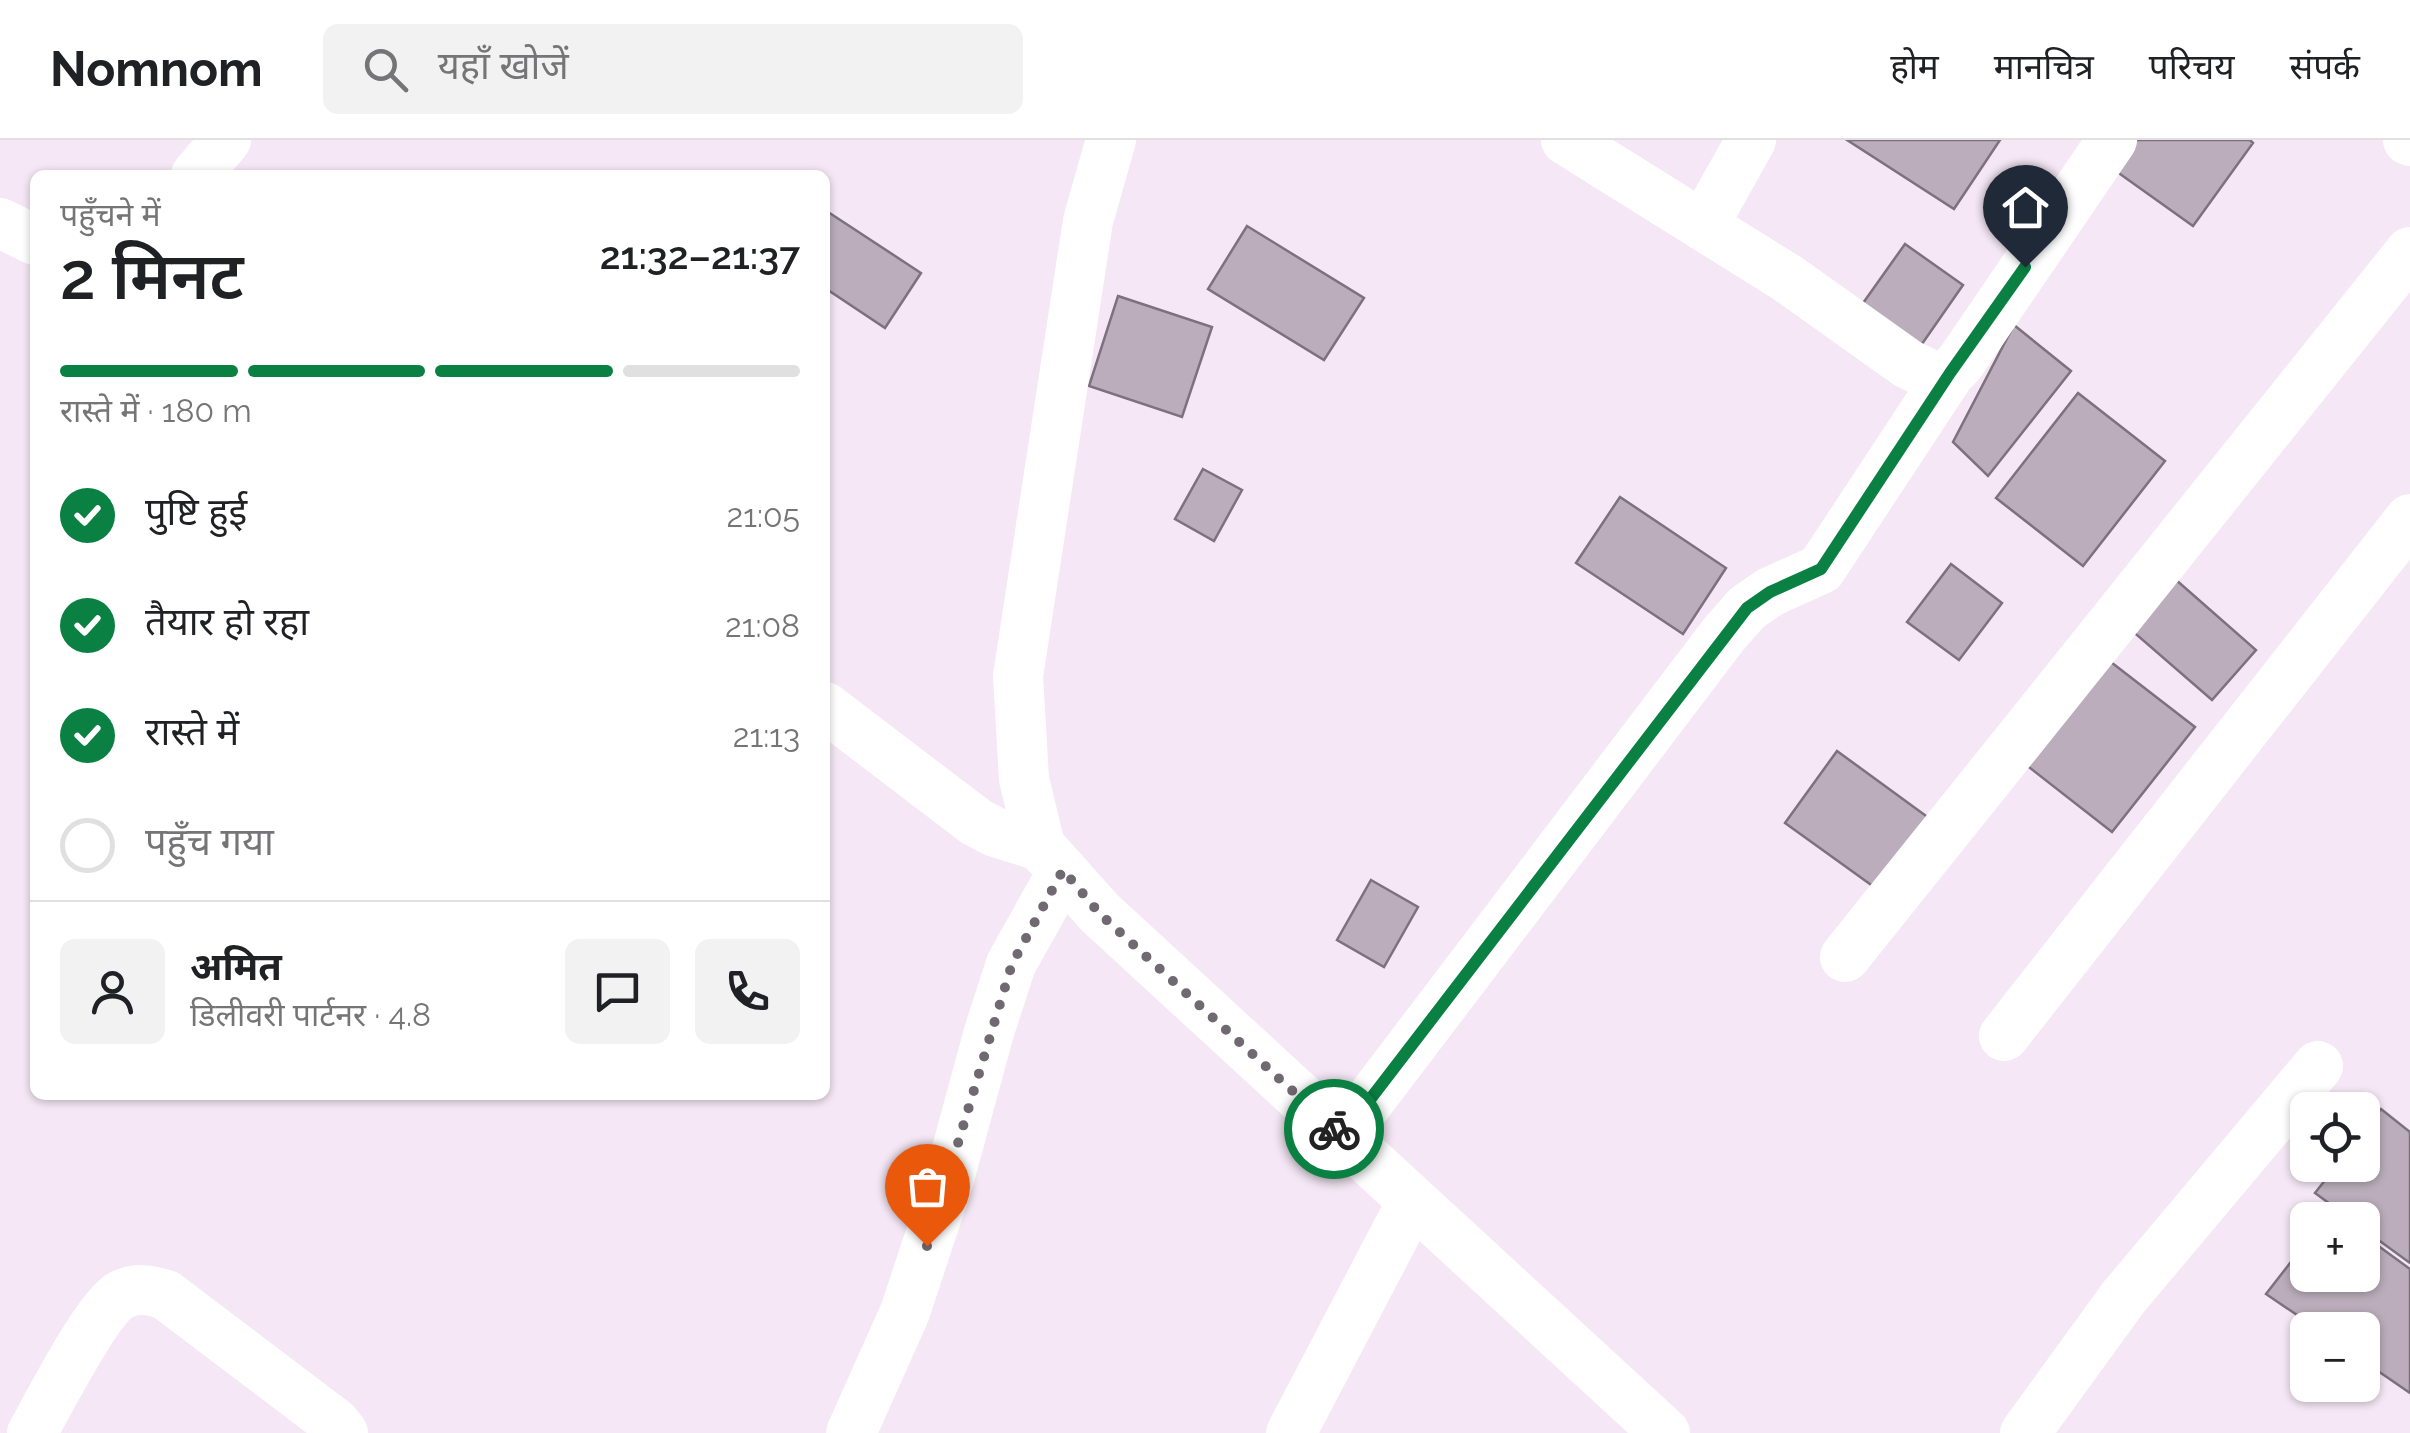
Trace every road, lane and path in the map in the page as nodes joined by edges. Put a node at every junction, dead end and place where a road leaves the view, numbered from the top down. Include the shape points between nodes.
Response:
1 (226, 140) edge
2 (1111, 140) edge
3 (1566, 140) edge
4 (1751, 140) edge
5 (2112, 140) edge
6 (200, 170) edge
7 (0, 222) edge
8 (1703, 226) junction
9 (30, 237) edge
10 (2410, 252) edge
11 (1950, 373) junction
12 (2410, 519) edge
13 (830, 711) edge
14 (1052, 858) junction
15 (1845, 957) dead end
16 (2004, 1036) dead end
17 (2318, 1066) dead end
18 (1342, 1136) junction
19 (1412, 1202) junction
20 (32, 1433) edge
21 (343, 1433) edge
22 (851, 1433) edge
23 (1291, 1433) edge
24 (1665, 1433) edge
25 (2025, 1433) edge

1 - 6 street
2 - 14 street via 1088,221 1018,676 1024,778
3 - 8 street
4 - 8 street
5 - 11 street
7 - 9 street
8 - 11 street via 1908,364 1934,376
10 - 15 street
11 - 18 street via 1821,569 1770,592 1724,634
12 - 16 street
13 - 14 street via 976,822
14 - 18 street via 1100,914
14 - 22 street via 988,1032 905,1312
17 - 25 street via 2123,1298
18 - 19 street
19 - 23 street
19 - 24 street
20 - 21 street via 108,1304 150,1290 166,1294

